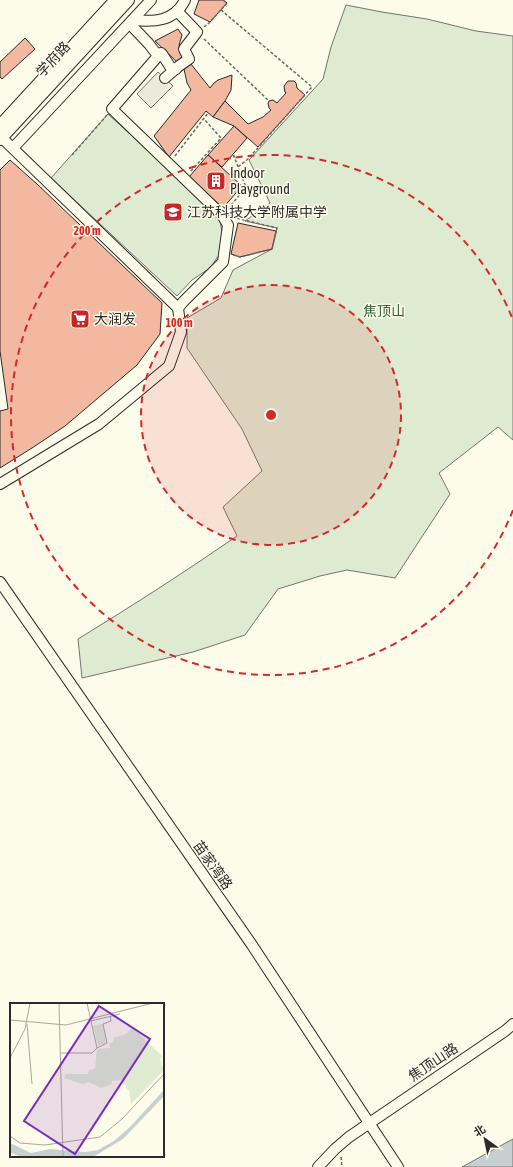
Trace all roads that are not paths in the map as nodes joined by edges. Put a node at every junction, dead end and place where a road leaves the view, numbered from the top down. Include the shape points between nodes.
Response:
1 (116, 0) edge
2 (128, 0) edge
3 (151, 0) edge
4 (185, 0) edge
5 (177, 11) junction
6 (131, 22) junction
7 (158, 56) junction
8 (176, 69) junction
9 (165, 78) dead end
10 (0, 135) edge
11 (13, 148) junction
12 (180, 305) junction
13 (0, 484) edge
14 (0, 582) edge
15 (513, 1024) edge
16 (369, 1124) junction
17 (318, 1167) edge
18 (398, 1167) edge

1 - 10 main road, 学府路
2 - 10 main road, 学府路
3 - 6 street
4 - 5 street
5 - 6 street via 174,15 157,20
5 - 8 street via 197,32 184,49 189,59
6 - 7 street
6 - 11 street
7 - 8 street via 161,53 171,68
7 - 12 street via 112,109 222,215 228,225 223,262
8 - 9 street
10 - 11 street
11 - 12 street
12 - 13 street via 181,332 169,366 99,424
14 - 16 street, 苗家湾路 via 252,945
15 - 16 street, 焦顶山路
16 - 17 street, 焦顶山路 via 349,1137
16 - 18 street, 苗家湾路

